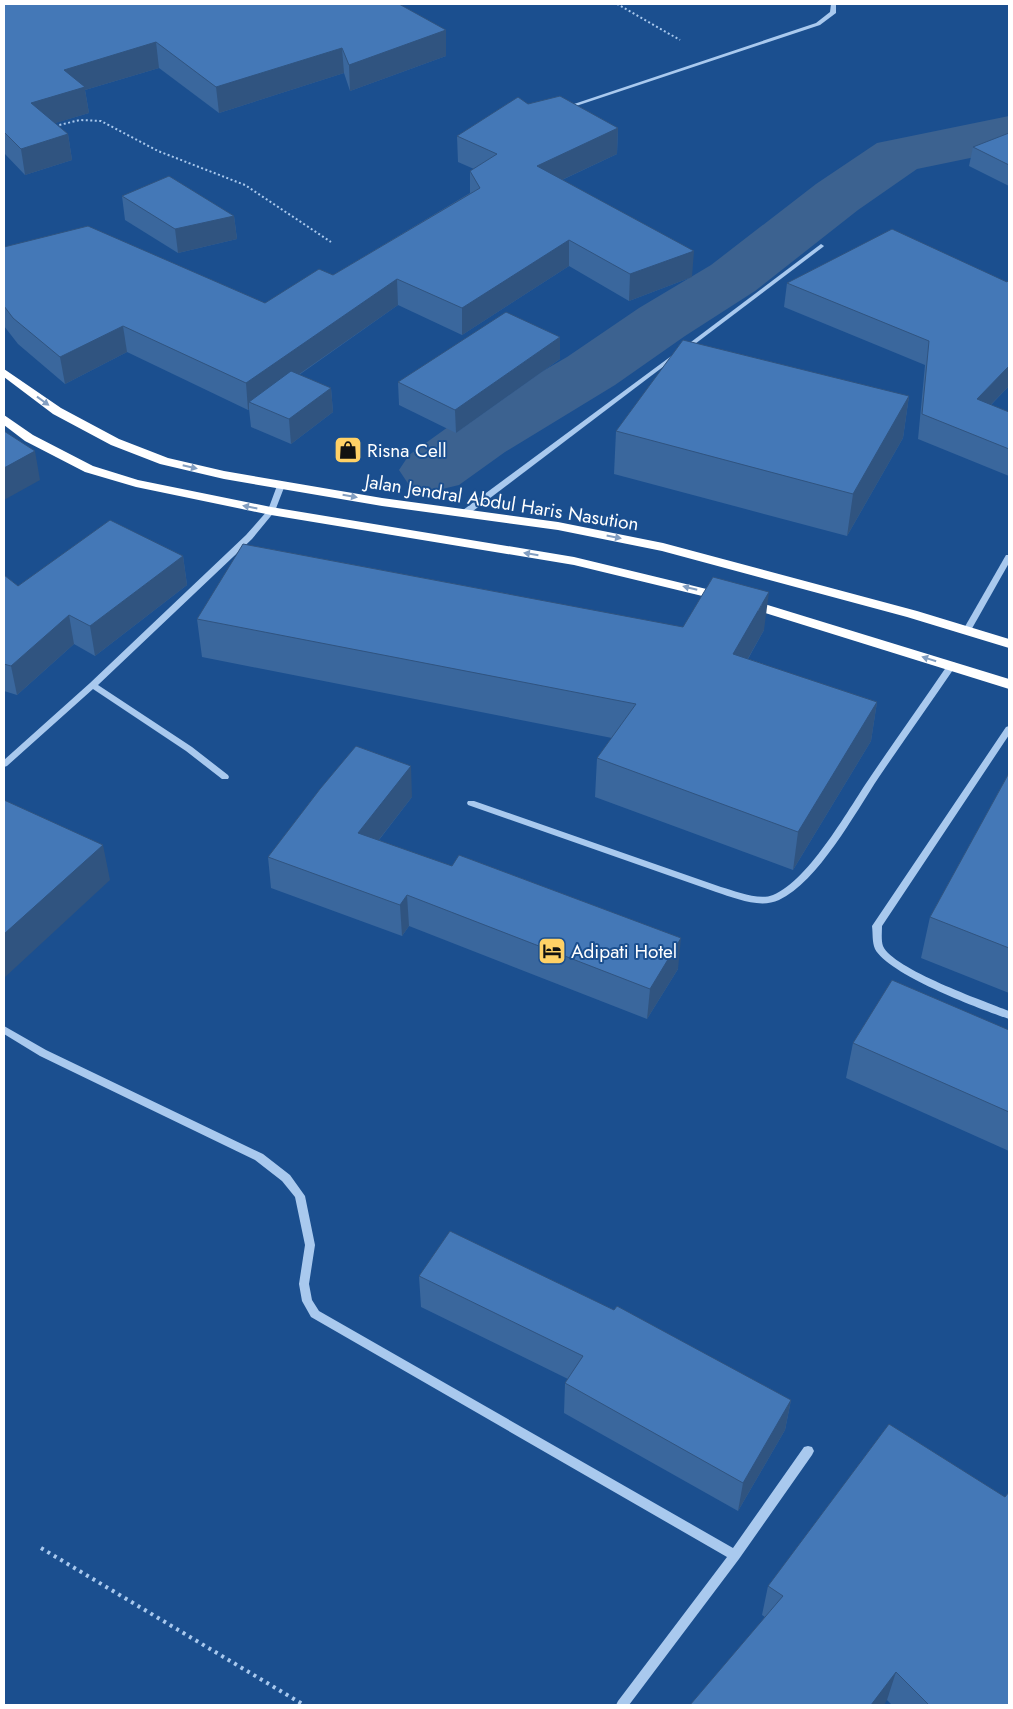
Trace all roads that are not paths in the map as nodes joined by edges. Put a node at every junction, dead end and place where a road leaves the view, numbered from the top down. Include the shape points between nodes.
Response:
1 (834, 4) edge
2 (562, 108) edge
3 (821, 246) dead end
4 (4, 372) edge
5 (4, 419) edge
6 (281, 485) junction
7 (271, 511) junction
8 (466, 512) junction
9 (1009, 556) edge
10 (968, 630) junction
11 (1009, 644) edge
12 (952, 666) junction
13 (1009, 684) edge
14 (93, 686) junction
15 (1009, 729) edge
16 (4, 764) edge
17 (225, 777) dead end
18 (471, 803) dead end
19 (1009, 1015) edge
20 (4, 1030) edge
21 (808, 1451) dead end
22 (736, 1555) junction
23 (622, 1705) edge

1 - 2 street via 833,13 818,24
3 - 8 street
4 -> 6 highway, Jalan Jendral Abdul Haris Nasution via 57,411 115,442 164,461
7 -> 5 highway via 136,483 89,469 29,438
6 - 7 street
6 -> 8 highway, Jalan Jendral Abdul Haris Nasution
12 -> 7 highway via 754,604 574,561
7 - 14 street via 249,537
8 -> 10 highway, Jalan Jendral Abdul Haris Nasution via 662,547
9 - 10 street
10 - 11 highway, Jalan Jendral Abdul Haris Nasution
12 - 13 highway
12 - 18 street via 828,845 796,884 773,898 761,900 719,890
14 - 16 street
14 - 17 street via 189,749
15 - 19 street via 877,926 878,947 890,961
20 - 22 street via 42,1053 259,1157 286,1178 300,1196 310,1245 304,1284 307,1301 315,1314
21 - 22 street
22 - 23 street

